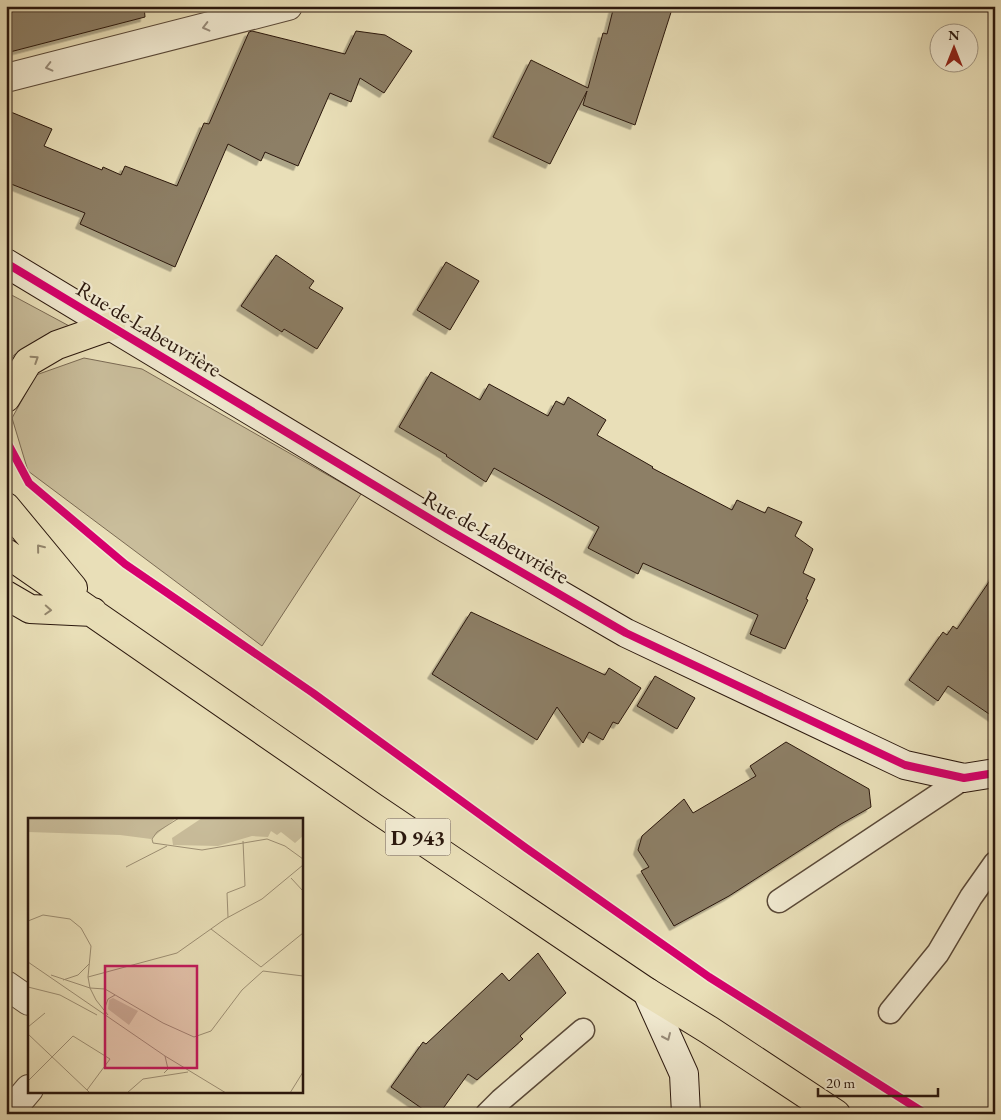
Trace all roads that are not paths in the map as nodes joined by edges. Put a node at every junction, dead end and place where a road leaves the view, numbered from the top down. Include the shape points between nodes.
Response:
1 (288, 6) edge
2 (6, 78) edge
3 (6, 263) edge
4 (111, 326) junction
5 (6, 398) edge
6 (6, 507) edge
7 (6, 553) edge
8 (6, 595) edge
9 (93, 612) junction
10 (995, 773) edge
11 (964, 778) junction
12 (995, 863) edge
13 (779, 901) dead end
14 (6, 985) edge
15 (647, 992) junction
16 (28, 1000) edge
17 (890, 1012) dead end
18 (583, 1030) dead end
19 (28, 1090) edge
20 (8, 1114) edge
21 (487, 1114) edge
22 (686, 1114) edge
23 (836, 1114) edge

1 -> 2 street
3 - 4 street, Rue de Labeuvrière
5 -> 4 main road via 28,362 57,345
4 - 11 street, Rue de Labeuvrière via 447,530 626,633 905,764
9 -> 6 main road
7 - 9 main road, D 943
8 -> 9 main road via 30,609
9 - 15 main road, D 943
10 - 11 street, Rue de Labeuvrière
11 - 13 lane
12 - 17 lane via 938,953
14 - 16 street
15 -> 22 street via 684,1074
15 - 23 main road, D 943
18 - 21 lane
19 - 20 street

